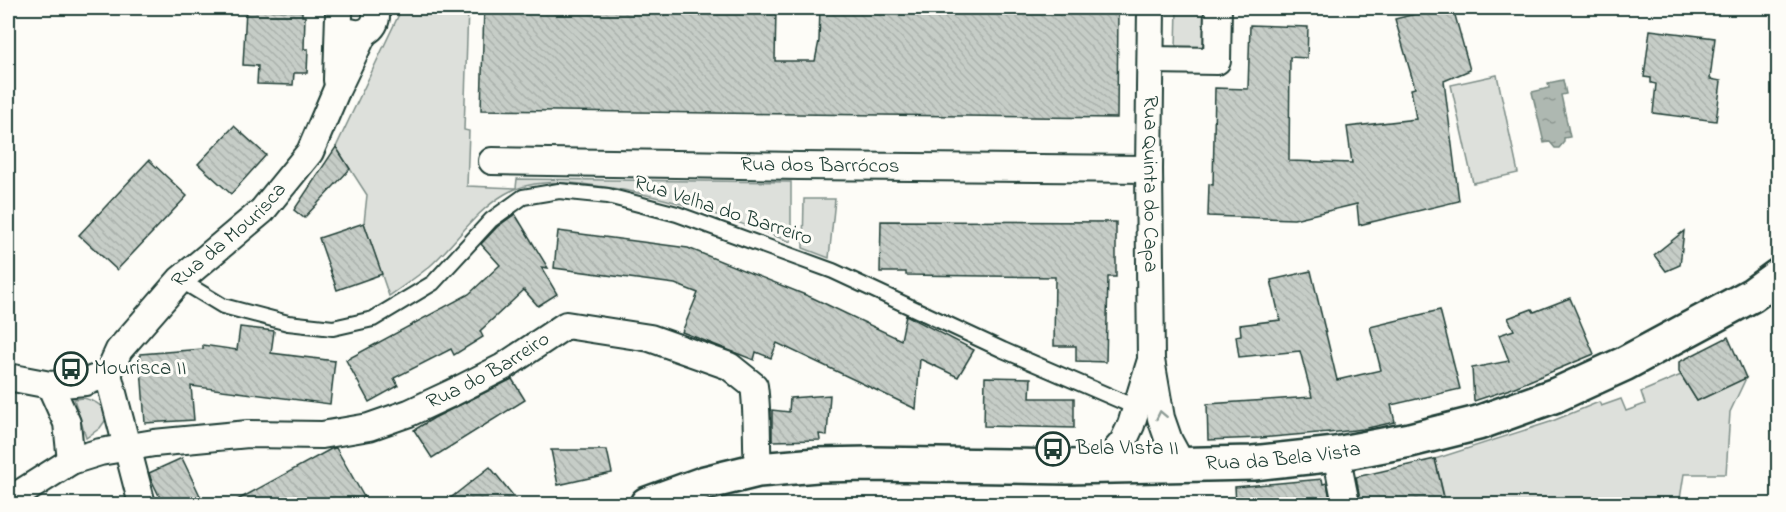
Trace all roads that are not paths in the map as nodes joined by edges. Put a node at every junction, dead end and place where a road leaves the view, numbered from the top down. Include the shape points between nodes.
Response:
1 (1151, 8) edge
2 (1218, 8) edge
3 (340, 11) edge
4 (374, 15) edge
5 (1150, 60) junction
6 (337, 89) junction
7 (492, 161) dead end
8 (1149, 169) junction
9 (1779, 276) edge
10 (180, 280) junction
11 (1151, 360) junction
12 (108, 374) junction
13 (8, 377) edge
14 (50, 385) junction
15 (1135, 407) junction
16 (127, 448) junction
17 (1336, 454) junction
18 (71, 461) junction
19 (1182, 465) junction
20 (1102, 466) junction
21 (758, 470) junction
22 (8, 501) edge
23 (142, 504) edge
24 (647, 504) edge
25 (1346, 504) edge

1 - 5 street, Rua Quinta do Capa
2 - 5 street via 1217,61
3 - 4 street via 346,30 358,34
3 - 6 street, Rua da Mourisca
4 - 6 street, Rua da Mourisca
5 - 8 street, Rua Quinta do Capa
6 - 10 street, Rua da Mourisca via 310,152 290,177 262,211
7 - 8 street, Rua dos Barrócos
8 - 11 street, Rua Quinta do Capa
9 - 17 main road, Rua da Bela Vista via 1752,295 1624,364 1556,395 1478,423
10 - 12 street, Rua da Mourisca via 119,350
10 - 15 lane, Rua Velha do Barreiro via 223,306 288,323 333,328 373,319 433,283 491,220 523,197 559,191 608,196 677,214 833,271
11 - 15 street
19 -> 11 street via 1161,418
12 - 14 street via 85,382
12 - 16 street
13 - 14 street
14 - 18 street via 67,423
15 - 20 street via 1123,442
16 - 18 street, Rua do Barreiro
16 - 21 street, Rua do Barreiro via 248,434 322,435 369,427 409,413 503,367 566,325 650,338 729,366 754,386
16 - 23 street
17 - 19 main road, Rua da Bela Vista
17 - 25 street
18 - 22 street, Rua do Barreiro
19 - 20 main road, Rua da Bela Vista
20 - 21 main road, Rua da Bela Vista via 870,464
21 - 24 main road, Rua da Bela Vista via 705,483

